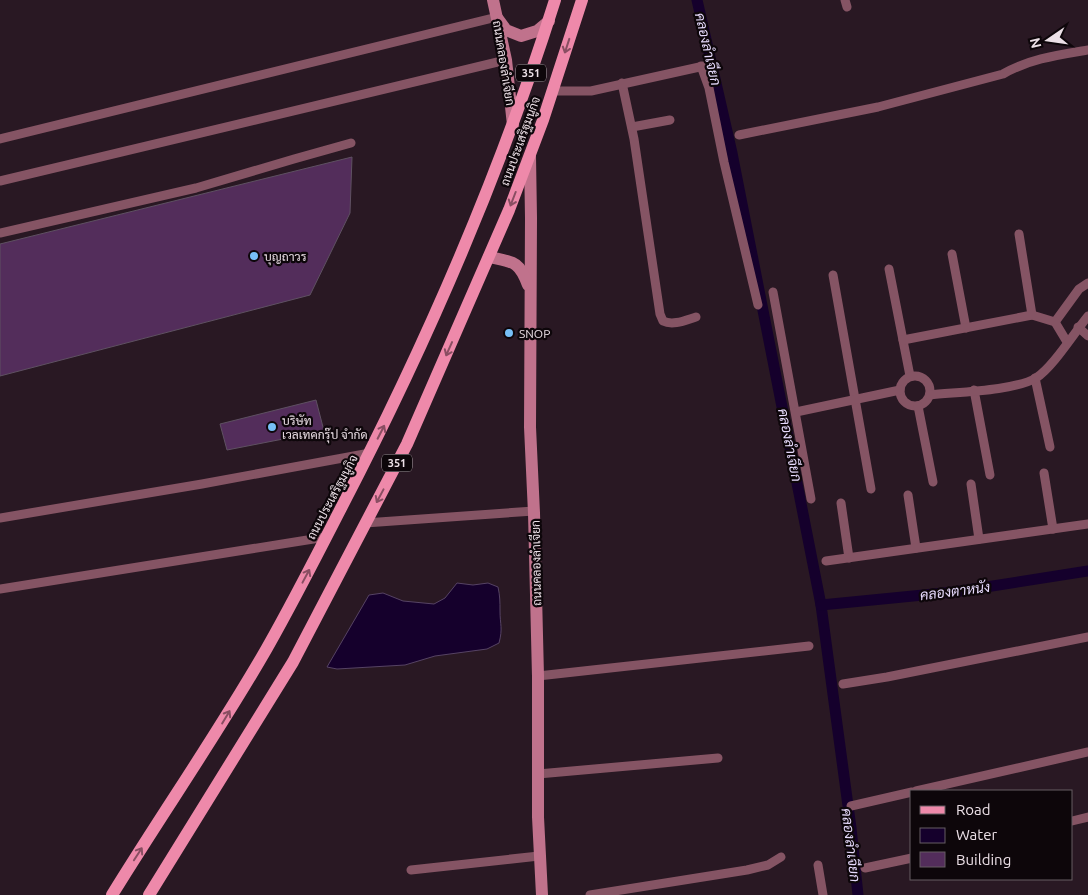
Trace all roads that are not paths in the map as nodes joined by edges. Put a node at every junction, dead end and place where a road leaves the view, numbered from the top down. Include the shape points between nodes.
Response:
1 (493, 0) edge
2 (555, 0) edge
3 (582, 0) edge
4 (497, 17) junction
5 (549, 21) junction
6 (1088, 50) edge
7 (506, 60) junction
8 (622, 83) junction
9 (553, 91) junction
10 (670, 120) dead end
11 (514, 125) junction
12 (632, 127) junction
13 (739, 135) dead end
14 (0, 139) edge
15 (351, 144) dead end
16 (530, 156) junction
17 (0, 181) edge
18 (0, 233) edge
19 (1019, 234) dead end
20 (952, 254) dead end
21 (489, 257) junction
22 (889, 269) dead end
23 (833, 275) dead end
24 (1088, 282) edge
25 (531, 292) junction
26 (773, 292) dead end
27 (758, 305) dead end
28 (1032, 315) junction
29 (1088, 316) edge
30 (696, 317) dead end
31 (1055, 322) junction
32 (1078, 327) junction
33 (966, 328) junction
34 (1088, 336) edge
35 (903, 340) junction
36 (1067, 342) junction
37 (910, 376) junction
38 (1035, 378) junction
39 (900, 390) junction
40 (974, 390) junction
41 (930, 395) junction
42 (856, 400) junction
43 (918, 406) junction
44 (796, 412) junction
45 (1050, 447) dead end
46 (370, 453) junction
47 (1044, 473) dead end
48 (990, 475) dead end
49 (933, 482) dead end
50 (971, 484) dead end
51 (871, 489) dead end
52 (908, 495) dead end
53 (811, 499) dead end
54 (841, 503) dead end
55 (534, 511) junction
56 (0, 518) edge
57 (365, 523) junction
58 (1088, 524) edge
59 (1052, 530) junction
60 (326, 537) junction
61 (979, 539) junction
62 (916, 548) junction
63 (849, 558) junction
64 (826, 561) dead end
65 (0, 589) edge
66 (1088, 637) edge
67 (809, 646) dead end
68 (538, 676) junction
69 (843, 684) dead end
70 (1088, 752) edge
71 (718, 758) dead end
72 (538, 774) junction
73 (920, 790) edge
74 (910, 792) edge
75 (851, 806) dead end
76 (1088, 818) edge
77 (1073, 821) edge
78 (539, 856) junction
79 (781, 857) dead end
80 (910, 858) edge
81 (818, 866) dead end
82 (866, 868) dead end
83 (411, 870) dead end
84 (112, 895) edge
85 (149, 895) edge
86 (542, 895) edge
87 (590, 895) edge
88 (823, 895) edge

1 - 4 street, ถนนคลองลำเจียก
2 - 5 main road, ถนนประเสริฐมนูกิจ / 351
3 -> 9 main road, ถนนประเสริฐมนูกิจ / 351
4 - 5 street via 506,30 520,36 537,31
4 - 7 street, ถนนคลองลำเจียก
4 - 14 street
5 - 11 main road, ถนนประเสริฐมนูกิจ / 351
6 - 13 street via 1033,60 1003,74 878,107
7 - 11 street, ถนนคลองลำเจียก
7 - 17 street
8 - 9 street via 591,90
8 - 12 street
8 - 27 street via 706,65 724,162
9 - 16 main road, ถนนประเสริฐมนูกิจ / 351
10 - 12 street
46 -> 11 main road, ถนนประเสริฐมนูกิจ / 351 via 453,276
12 - 30 street via 660,314 663,322 668,323
15 - 18 street via 196,188
16 -> 21 main road, ถนนประเสริฐมนูกิจ / 351
16 - 25 street
19 - 28 street
20 - 33 street
21 - 25 street, ถนนคลองลำเจียก via 516,263 524,272
21 -> 57 main road, ถนนประเสริฐมนูกิจ / 351 via 407,444
22 - 35 street
23 - 42 street
24 - 31 street
25 - 55 street, ถนนคลองลำเจียก via 530,427
26 - 44 street
28 - 31 street
28 - 33 street
29 - 32 street
31 - 36 street
32 - 34 street
32 - 36 street
33 - 35 street
35 - 37 street
36 - 38 street
37 - 39 street
37 - 41 street via 924,378
38 - 40 street via 1000,388
38 - 45 street
39 - 42 street
39 - 43 street via 905,402
40 - 41 street
40 - 48 street
41 - 43 street
42 - 44 street
42 - 51 street
43 - 49 street
44 - 53 street
46 - 56 street
46 - 60 main road, ถนนประเสริฐมนูกิจ / 351
47 - 59 street
50 - 61 street
52 - 62 street
54 - 63 street
55 - 57 street
55 - 68 street, ถนนคลองลำเจียก
57 - 85 main road, ถนนประเสริฐมนูกิจ / 351 via 293,662
58 - 59 street
59 - 61 street
60 - 65 street
84 -> 60 main road, ถนนประเสริฐมนูกิจ / 351 via 221,726
61 - 62 street
62 - 63 street
63 - 64 street
66 - 69 street
67 - 68 street
68 - 72 street, ถนนคลองลำเจียก
70 - 73 street
71 - 72 street
72 - 78 street, ถนนคลองลำเจียก
74 - 75 street
76 - 77 street
78 - 83 street
78 - 86 street, ถนนคลองลำเจียก
79 - 87 street via 768,865 747,870
80 - 82 street
81 - 88 street

